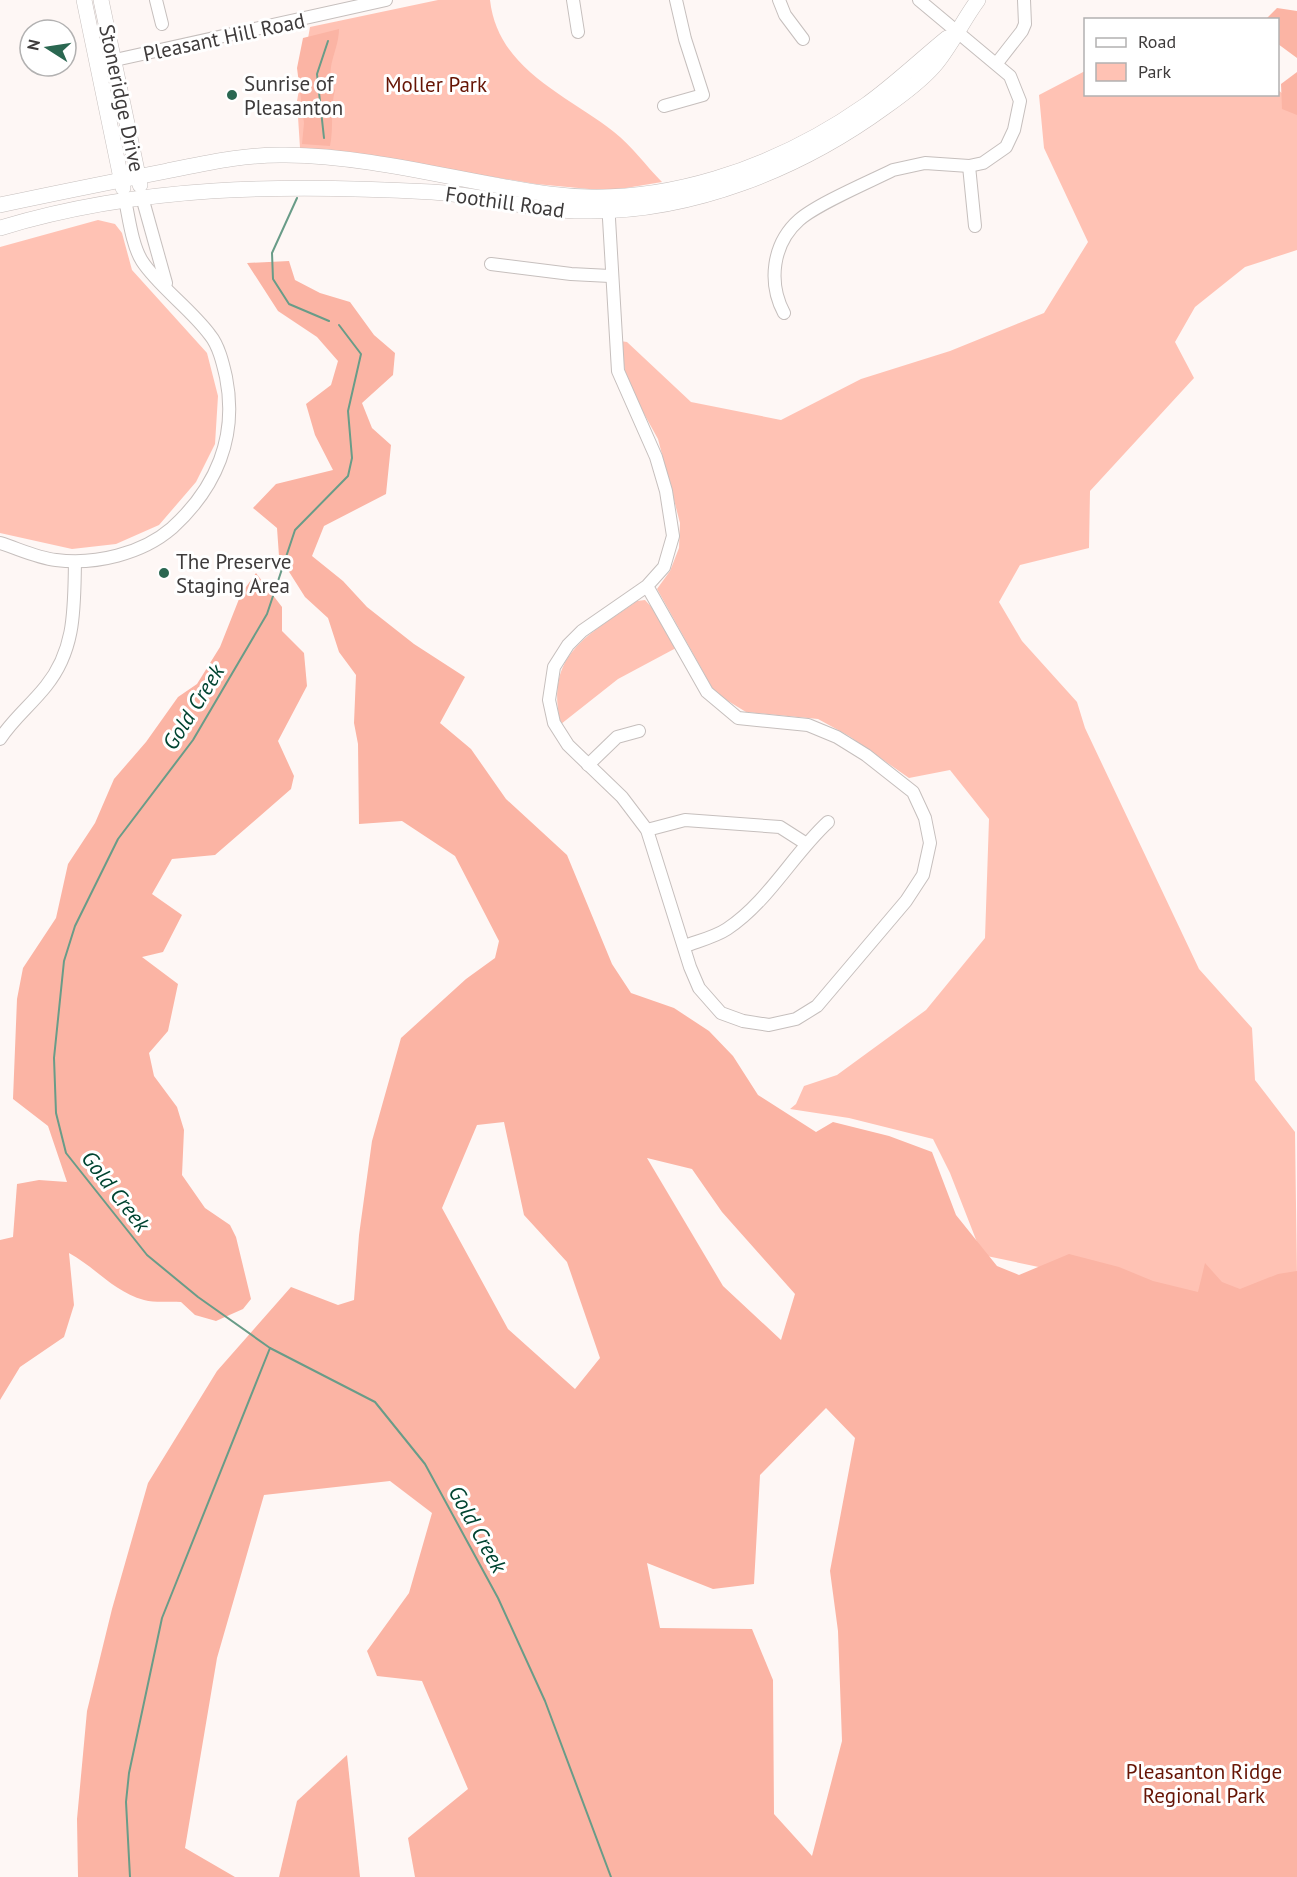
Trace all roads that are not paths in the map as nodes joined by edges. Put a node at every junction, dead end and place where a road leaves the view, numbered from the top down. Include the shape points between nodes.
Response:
1 (84, 0) edge
2 (101, 0) edge
3 (156, 0) edge
4 (386, 0) edge
5 (573, 0) edge
6 (676, 0) edge
7 (779, 0) edge
8 (919, 0) edge
9 (978, 0) edge
10 (1024, 0) edge
11 (162, 24) dead end
12 (956, 31) junction
13 (578, 32) dead end
14 (803, 39) dead end
15 (114, 60) junction
16 (997, 63) junction
17 (97, 64) junction
18 (664, 106) dead end
19 (969, 166) junction
20 (138, 176) junction
21 (121, 179) junction
22 (142, 197) junction
23 (125, 200) junction
24 (608, 204) junction
25 (0, 205) edge
26 (975, 226) dead end
27 (0, 228) edge
28 (491, 264) dead end
29 (610, 276) junction
30 (167, 287) junction
31 (784, 314) dead end
32 (0, 543) edge
33 (75, 562) junction
34 (648, 586) junction
35 (639, 731) dead end
36 (0, 739) edge
37 (588, 765) junction
38 (828, 822) dead end
39 (647, 830) junction
40 (805, 843) junction
41 (685, 946) junction

1 - 17 main road, Stoneridge Drive
2 - 15 main road, Stoneridge Drive
3 - 11 street
4 - 15 street, Pleasant Hill Road
5 - 13 street
6 - 18 street via 703,95
7 - 14 street
8 - 12 street
9 - 12 main road, Foothill Road
10 - 16 street via 1022,31
12 - 16 street
12 - 24 main road, Foothill Road via 866,105 800,143 763,161 694,184
15 - 17 street, Pleasant Hill Road
15 - 20 main road, Stoneridge Drive
16 - 19 street via 1018,90 1020,101 1014,130 1006,147 995,156
17 - 21 main road, Stoneridge Drive
19 - 26 street
19 - 31 street via 942,162 893,170 801,218 785,237 775,265 776,298
20 - 21 main road, Foothill Road
20 - 22 main road, Stoneridge Drive
20 - 24 main road, Foothill Road via 256,155 297,155 371,163
21 - 23 main road, Stoneridge Drive
21 - 25 main road, Foothill Road
22 - 23 main road, Foothill Road
22 - 24 main road, Foothill Road via 221,188 372,190 478,197 558,211
22 - 30 street
23 - 27 main road, Foothill Road
23 - 30 street via 142,260
24 - 29 street
28 - 29 street
29 - 34 street via 618,372 656,458 673,536 664,567
30 - 33 street via 212,337 223,365 229,409 228,435 220,463 192,510 168,531 147,545 115,557
32 - 33 street via 33,555
33 - 36 street via 71,637 63,661 46,687
34 - 37 street via 582,631 568,645 552,673 549,700 554,723
34 - 41 street via 707,692 738,718 808,725 866,755 913,792 925,818 930,843 923,875 906,901 817,1006 796,1019 769,1024 743,1021 722,1013 699,988
35 - 37 street via 617,737
37 - 39 street via 622,797
38 - 40 street
39 - 40 street via 685,820 780,827
39 - 41 street
40 - 41 street via 758,902 726,929

